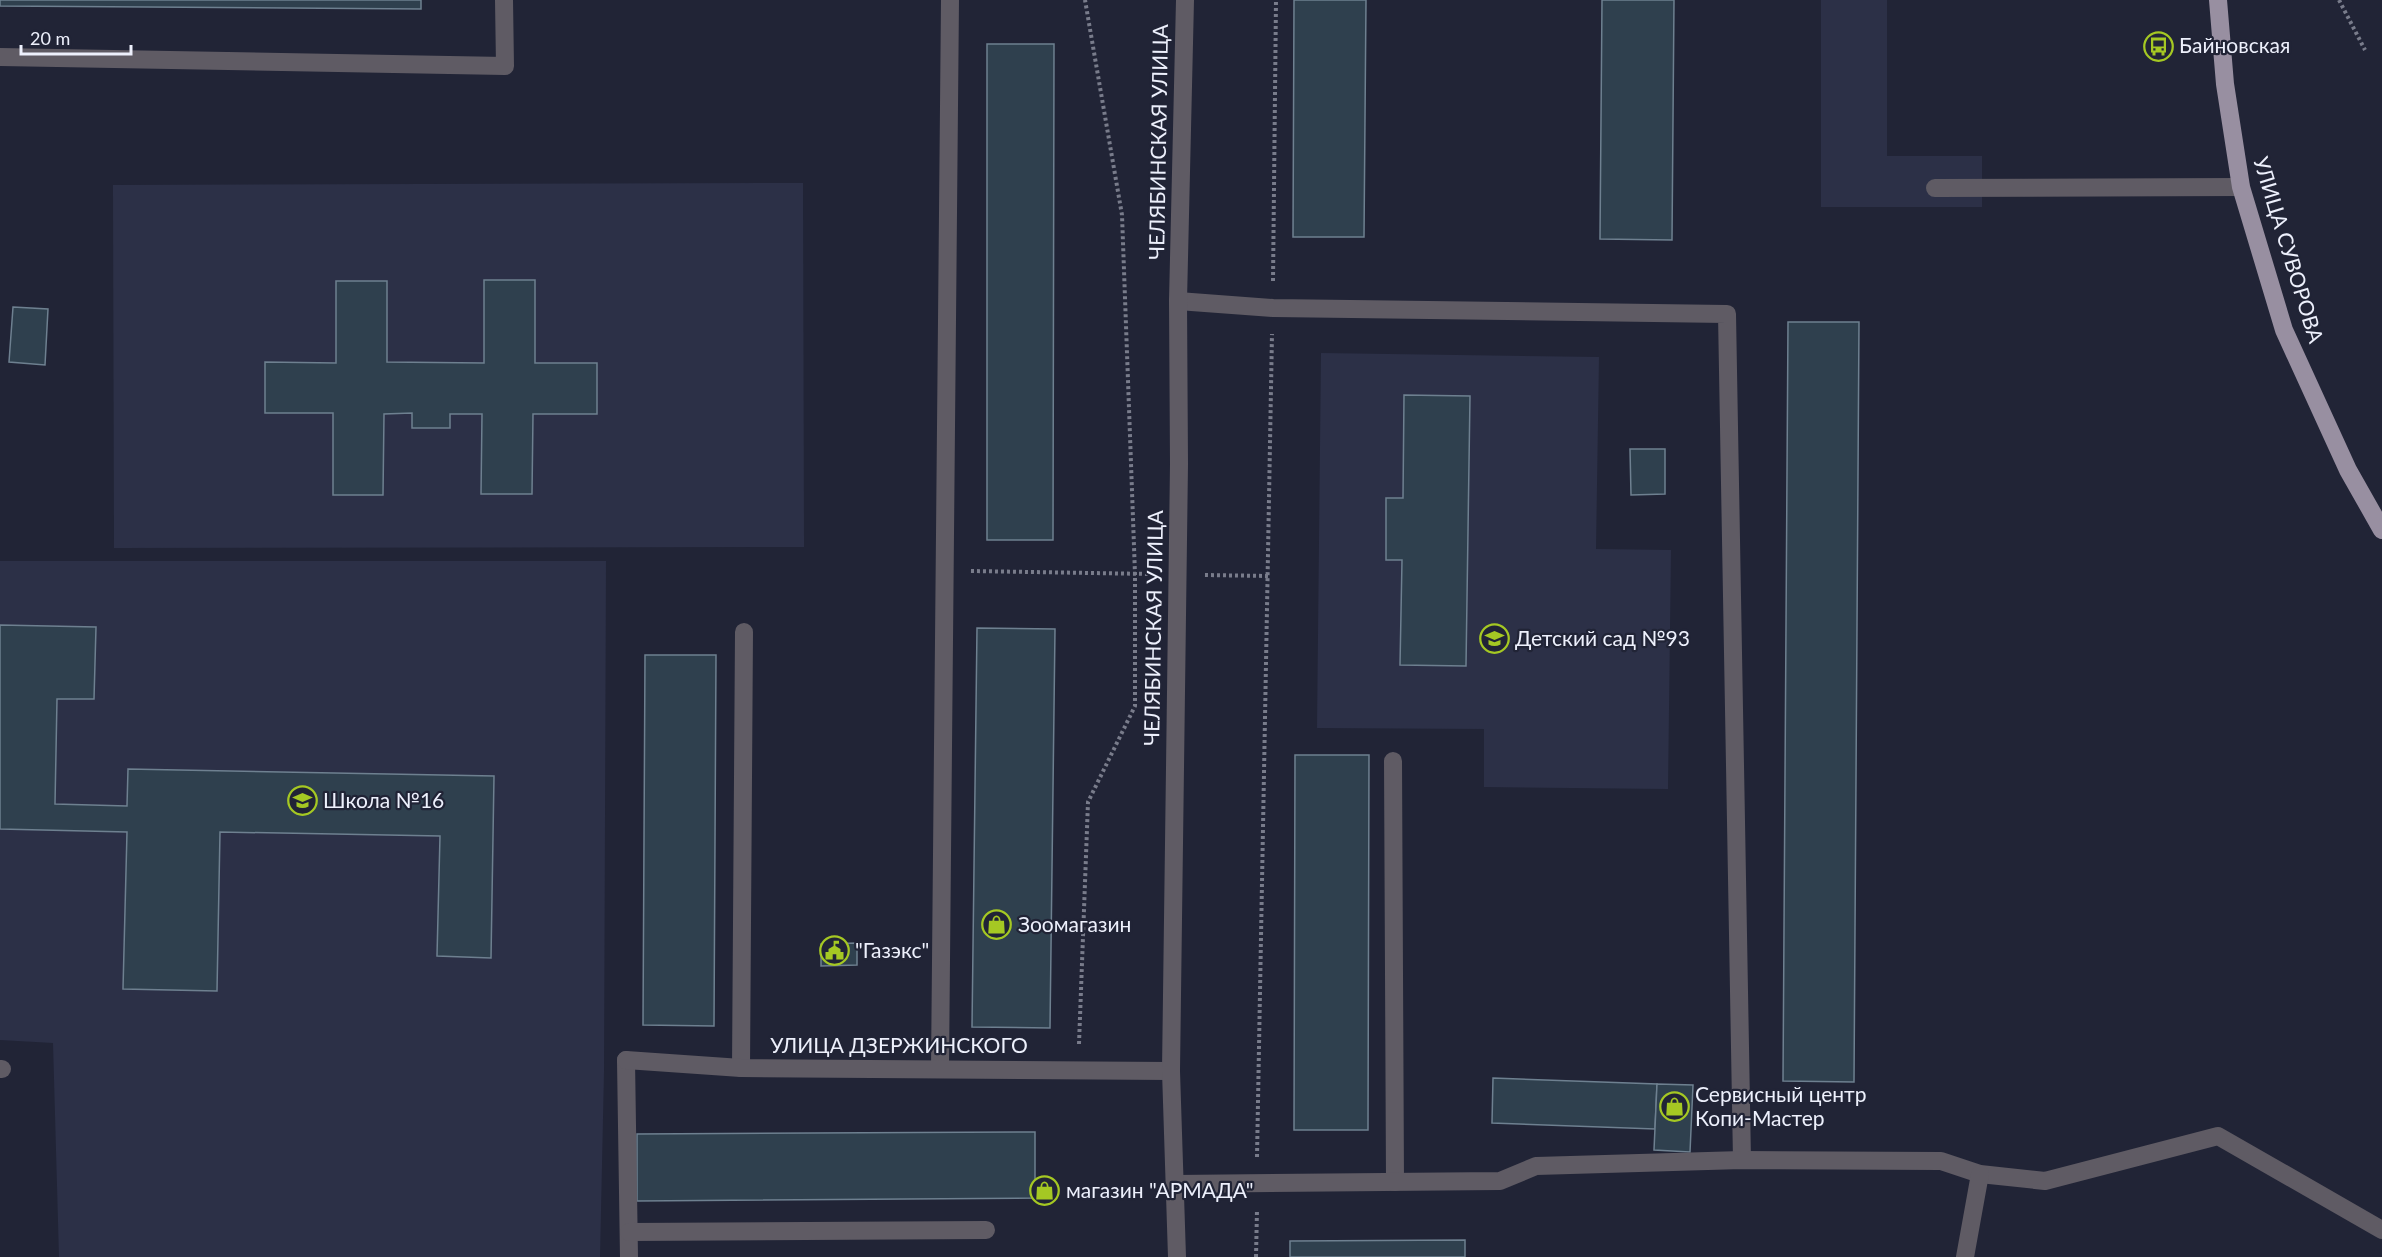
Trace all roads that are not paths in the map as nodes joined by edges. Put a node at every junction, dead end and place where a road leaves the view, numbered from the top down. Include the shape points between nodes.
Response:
1 (504, 0) edge
2 (950, 0) edge
3 (1185, 0) edge
4 (2218, 0) edge
5 (0, 57) edge
6 (2241, 187) junction
7 (1935, 188) dead end
8 (1178, 301) junction
9 (2382, 530) edge
10 (744, 632) dead end
11 (1393, 761) dead end
12 (741, 1068) junction
13 (940, 1068) junction
14 (1171, 1071) junction
15 (1742, 1160) junction
16 (1980, 1174) junction
17 (1395, 1182) junction
18 (1175, 1184) junction
19 (986, 1230) dead end
20 (2382, 1230) edge
21 (629, 1232) junction
22 (629, 1257) edge
23 (1177, 1257) edge
24 (1965, 1257) edge

1 - 5 street via 505,66
2 - 13 street
3 - 8 street, ЧЕЛЯБИНСКАЯ УЛИЦА
4 - 6 main road, УЛИЦА СУВОРОВА via 2224,84
6 - 7 street
6 - 9 main road, УЛИЦА СУВОРОВА via 2284,330 2348,470
8 - 14 street, ЧЕЛЯБИНСКАЯ УЛИЦА
8 - 15 street via 1273,308 1727,314
10 - 12 street
11 - 17 street
12 - 13 street, УЛИЦА ДЗЕРЖИНСКОГО
12 - 21 street, УЛИЦА ДЗЕРЖИНСКОГО via 626,1060
13 - 14 street, УЛИЦА ДЗЕРЖИНСКОГО
14 - 18 street, ЧЕЛЯБИНСКАЯ УЛИЦА
15 - 16 street via 1941,1161
15 - 17 street via 1536,1166 1500,1181
16 - 20 street via 2045,1181 2217,1136
16 - 24 street
17 - 18 street
18 - 23 street, ЧЕЛЯБИНСКАЯ УЛИЦА
19 - 21 street
21 - 22 street

